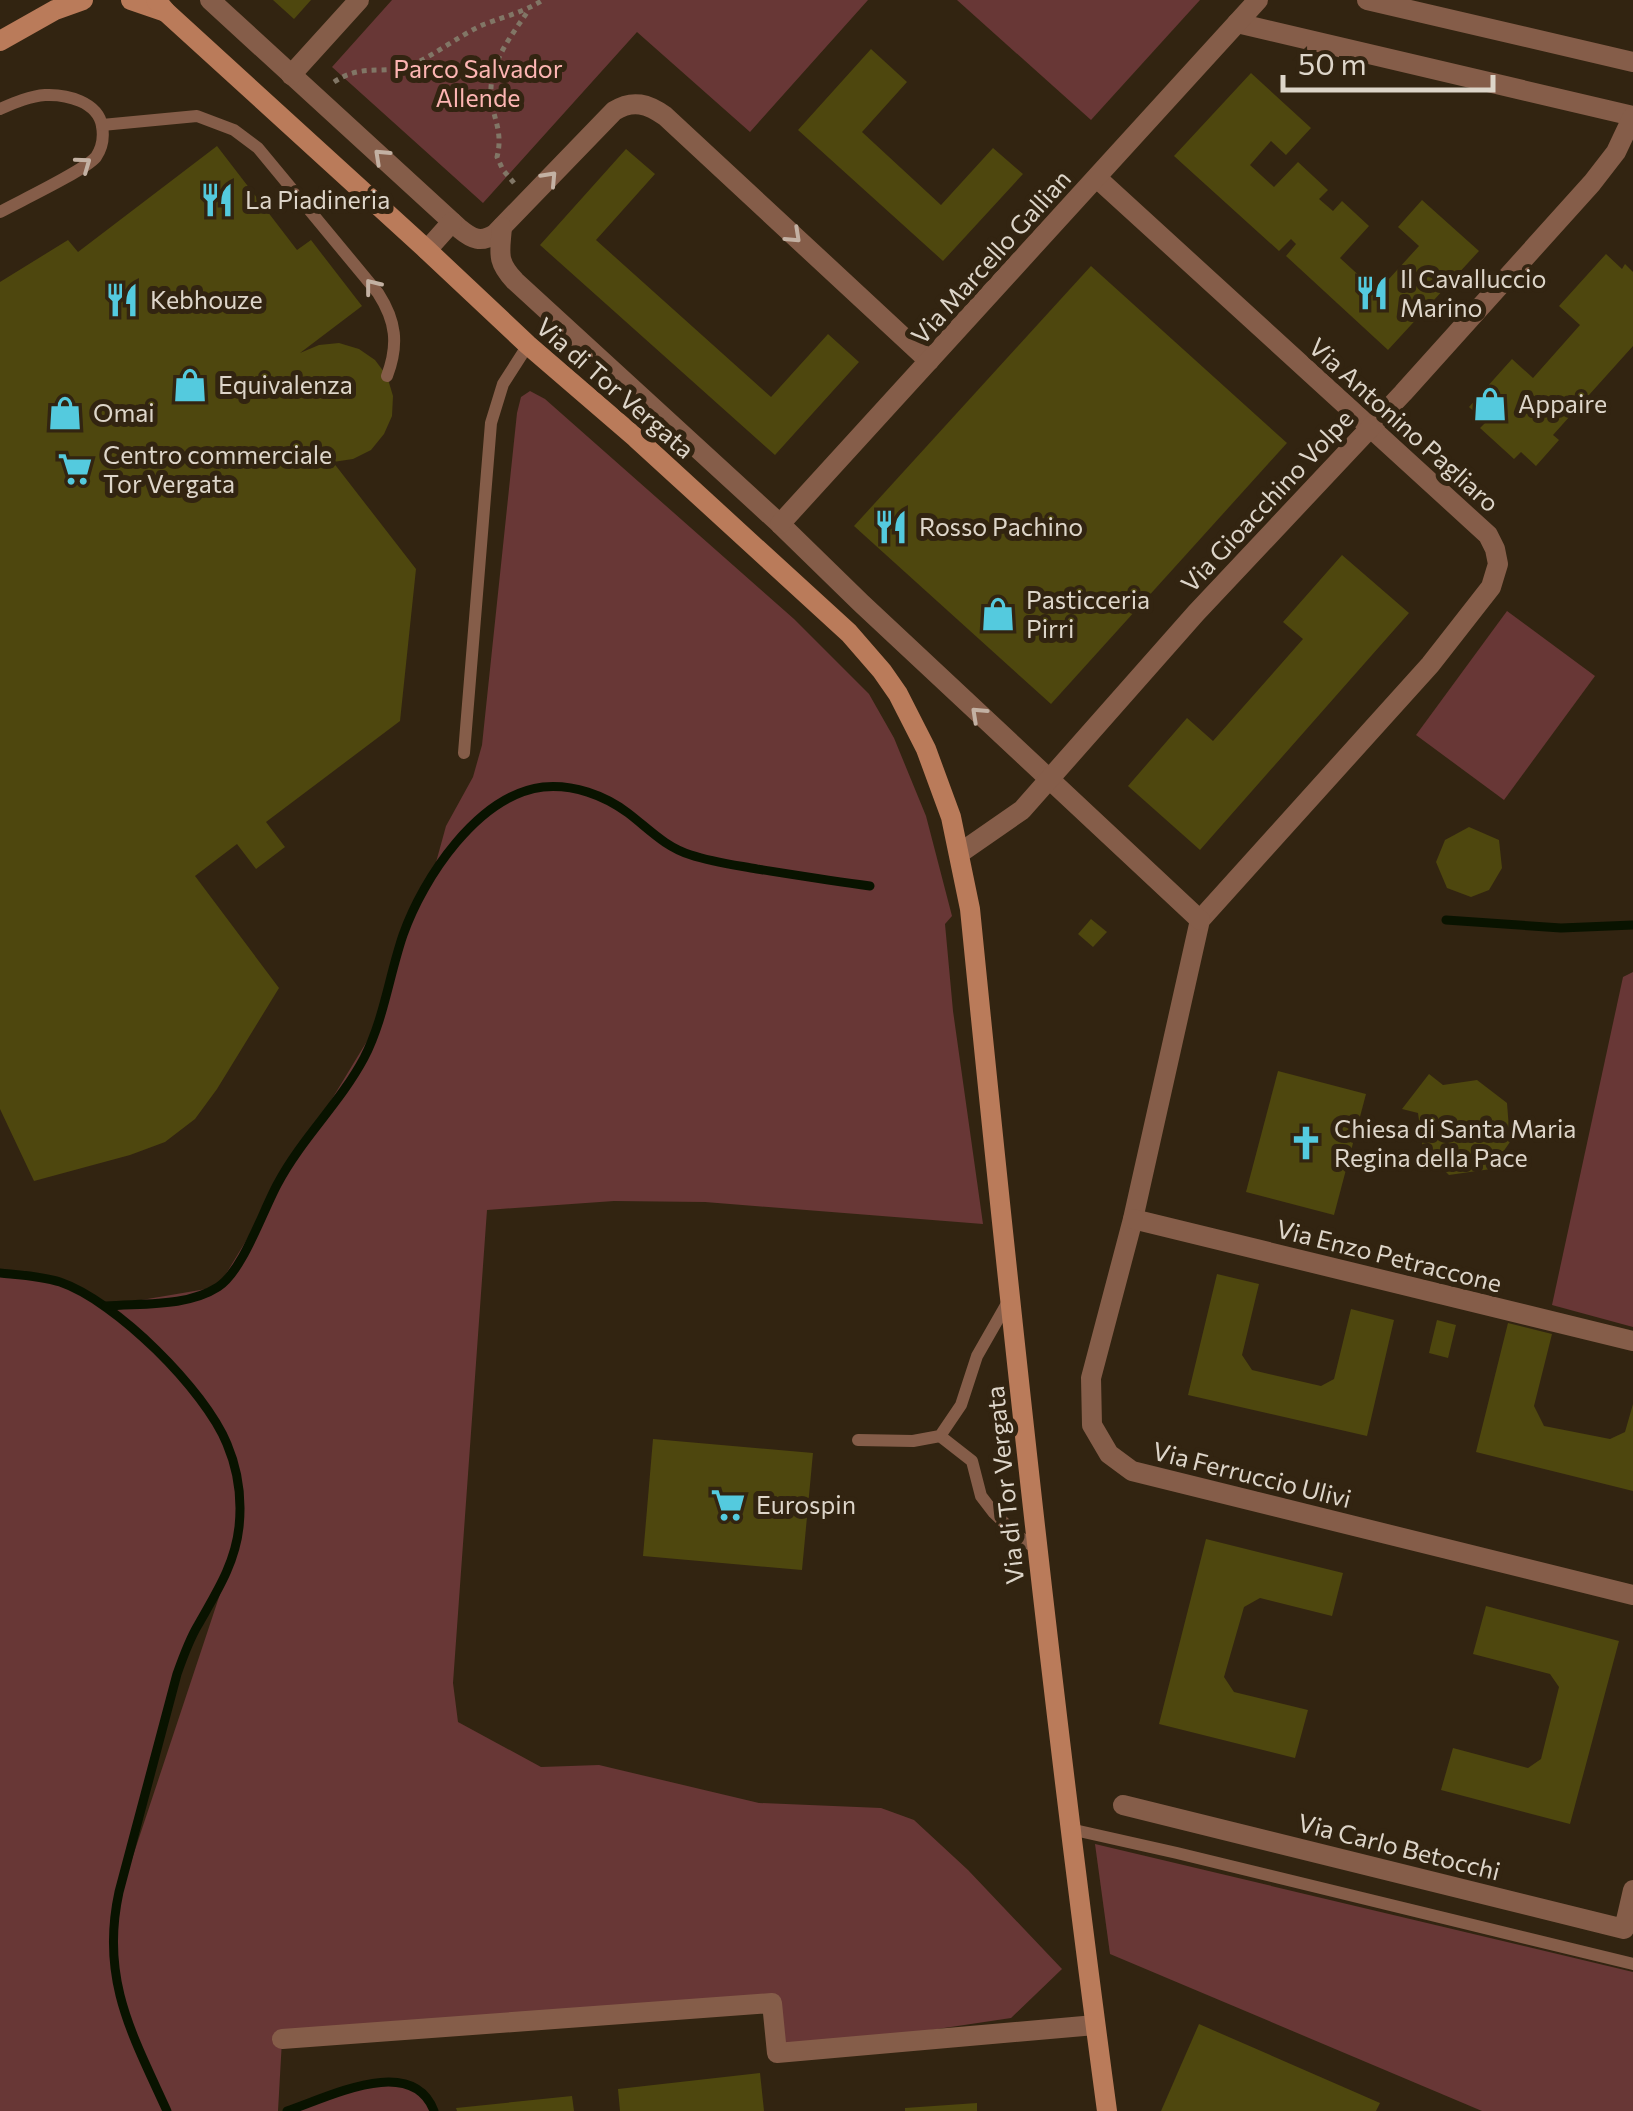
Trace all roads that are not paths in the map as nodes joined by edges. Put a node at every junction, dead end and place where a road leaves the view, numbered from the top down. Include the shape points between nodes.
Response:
1 (83, 0) edge
2 (131, 0) edge
3 (210, 0) edge
4 (359, 0) edge
5 (1258, 0) edge
6 (1367, 0) edge
7 (160, 6) edge
8 (46, 8) edge
9 (1237, 23) junction
10 (0, 40) edge
11 (1633, 62) edge
12 (291, 75) junction
13 (0, 109) edge
14 (1633, 116) edge
15 (102, 125) junction
16 (1097, 178) junction
17 (0, 212) edge
18 (452, 222) junction
19 (502, 228) junction
20 (427, 250) junction
21 (528, 346) junction
22 (929, 361) junction
23 (387, 376) dead end
24 (1370, 427) junction
25 (780, 524) junction
26 (464, 753) dead end
27 (1050, 781) junction
28 (960, 853) junction
29 (1200, 920) junction
30 (1134, 1218) junction
31 (1010, 1298) junction
32 (1633, 1342) edge
33 (940, 1436) junction
34 (858, 1440) dead end
35 (1037, 1549) junction
36 (1633, 1595) edge
37 (1123, 1805) dead end
38 (1070, 1829) junction
39 (1633, 1890) edge
40 (1633, 1964) edge
41 (1095, 2025) junction
42 (282, 2039) dead end
43 (1107, 2111) edge

1 - 8 main road
2 - 7 main road, Via di Tor Vergata
3 - 12 street
4 - 12 street
5 - 9 street, Via Marcello Gallian
6 - 11 street
7 - 20 main road, Via di Tor Vergata
8 - 10 main road
9 - 14 street
9 - 16 street, Via Marcello Gallian
18 -> 12 street
13 - 15 lane via 59,95 90,106
14 - 24 street, Via Gioacchino Volpe via 1592,182
17 -> 15 lane via 93,160
23 -> 15 lane via 395,355 390,311 258,148 197,116
16 - 22 street, Via Marcello Gallian
16 - 24 street, Via Antonino Pagliaro
18 - 19 street via 478,240
18 - 20 street
19 -> 22 street via 614,111 630,103 653,107
19 - 25 street, Via di Tor Vergata via 504,270
20 - 21 main road, Via di Tor Vergata
21 - 26 lane via 502,384 491,422
21 - 28 main road, Via di Tor Vergata via 829,613 882,671 932,763
22 - 25 street, Via Marcello Gallian
24 - 27 street, Via Gioacchino Volpe
24 - 29 street, Via Antonino Pagliaro via 1488,536 1497,572 1430,665
27 -> 25 street, Via di Tor Vergata
27 - 28 street via 1022,810
27 - 29 street, Via di Tor Vergata
28 - 31 main road, Via di Tor Vergata
29 - 30 street, Via Ferruccio Ulivi
30 - 32 street, Via Enzo Petraccone
30 - 36 street, Via Ferruccio Ulivi via 1091,1378 1092,1424 1110,1454 1132,1471
31 - 33 lane
31 - 35 main road, Via di Tor Vergata
33 - 34 lane
33 - 35 lane via 972,1462 994,1514
35 - 38 main road, Via di Tor Vergata
37 - 39 street, Via Carlo Betocchi via 1624,1929
38 - 40 lane
38 - 41 main road, Via di Tor Vergata
41 - 42 street via 776,2053 772,2003
41 - 43 main road, Via di Tor Vergata

